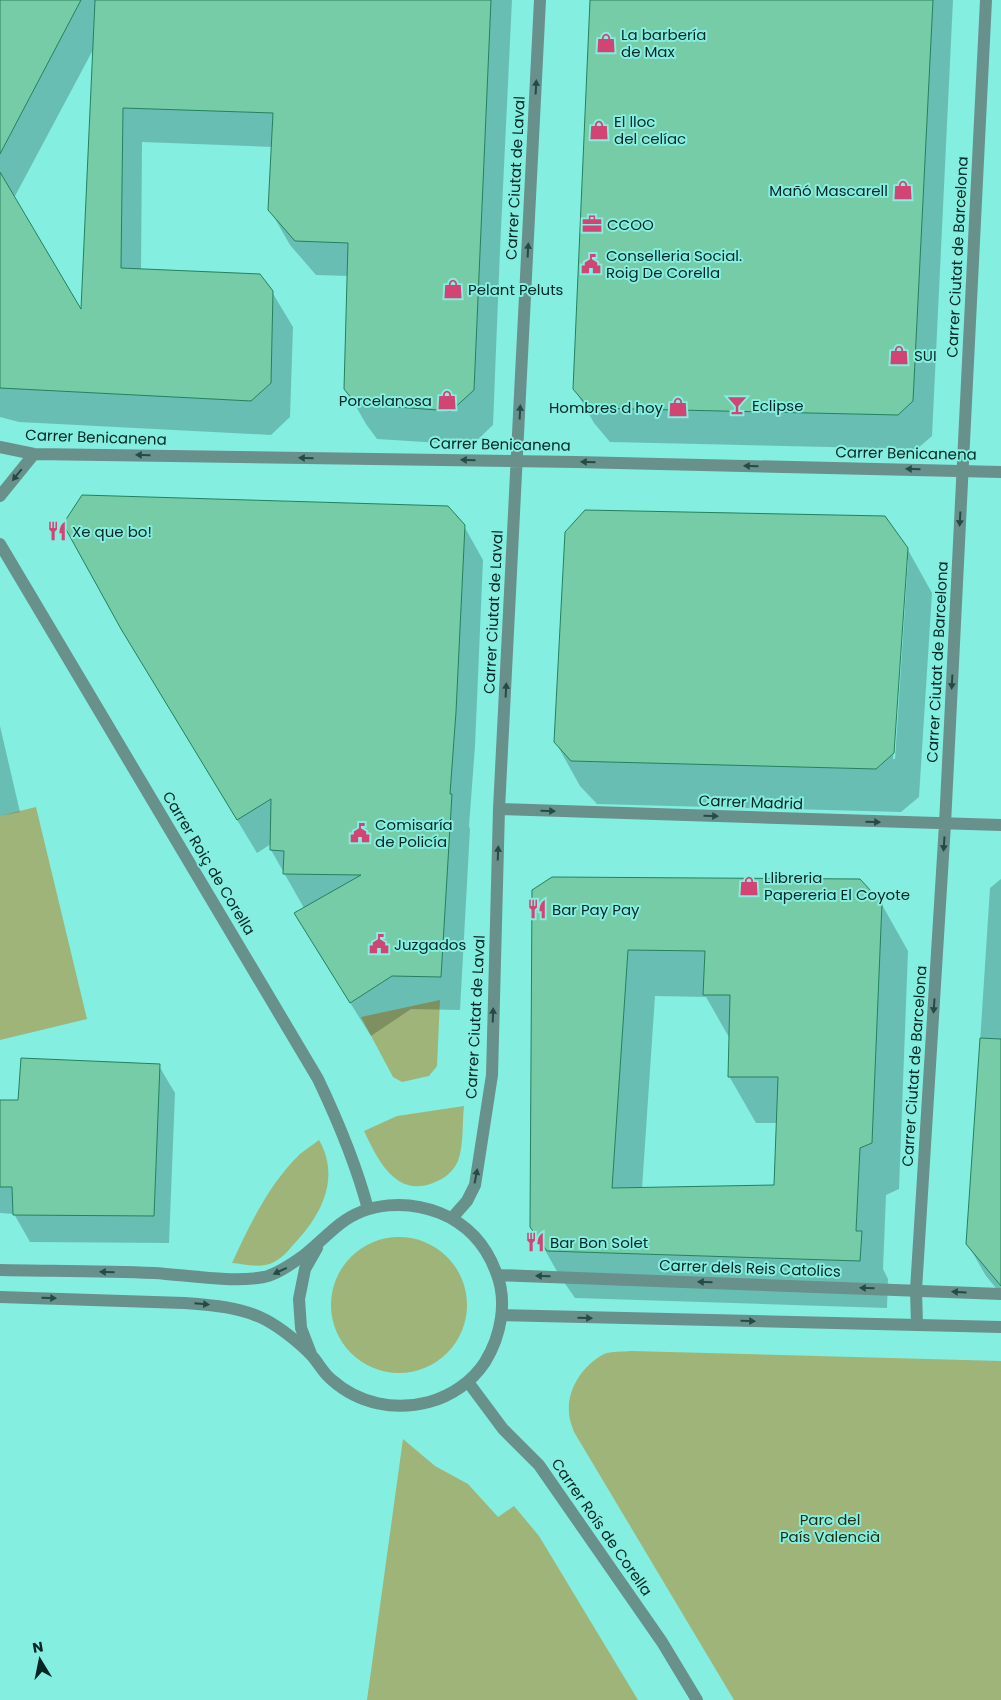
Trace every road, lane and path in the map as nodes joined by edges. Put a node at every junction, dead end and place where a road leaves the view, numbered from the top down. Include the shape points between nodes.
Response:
1 (540, 0) edge
2 (986, 0) edge
3 (0, 447) edge
4 (34, 454) junction
5 (517, 461) junction
6 (962, 471) junction
7 (1001, 472) edge
8 (0, 496) edge
9 (0, 544) edge
10 (499, 809) junction
11 (945, 824) junction
12 (1001, 825) edge
13 (368, 1209) junction
14 (452, 1218) junction
15 (320, 1243) junction
16 (0, 1270) edge
17 (498, 1275) junction
18 (916, 1290) junction
19 (1001, 1294) edge
20 (0, 1297) edge
21 (502, 1315) junction
22 (917, 1324) junction
23 (1001, 1327) edge
24 (312, 1356) junction
25 (468, 1382) junction
26 (697, 1700) edge

5 -> 1 street, Carrer Ciutat de Laval
2 - 6 street, Carrer Ciutat de Barcelona
3 - 4 street, Carrer Benicanena
5 -> 4 street, Carrer Benicanena
4 -> 8 street
6 -> 5 street, Carrer Benicanena
10 -> 5 street, Carrer Ciutat de Laval
6 - 7 street, Carrer Benicanena
6 -> 11 street, Carrer Ciutat de Barcelona
9 - 13 street, Carrer Roiç de Corella via 318,1079 361,1183
10 -> 11 street, Carrer Madrid
14 -> 10 street, Carrer Ciutat de Laval via 467,1201 475,1185 492,1075
11 - 12 street, Carrer Madrid
11 -> 18 street, Carrer Ciutat de Barcelona
13 - 14 street via 396,1204 425,1207
13 - 15 street via 342,1223
14 - 17 street via 472,1233 487,1252
15 -> 16 street via 287,1268 266,1277 245,1279 155,1273
15 - 24 street via 305,1269 299,1298 301,1328
18 -> 17 street, Carrer dels Reis Catolics
17 - 21 street
19 -> 18 street, Carrer dels Reis Catolics
18 - 22 street, Carrer Ciutat de Barcelona
20 -> 24 street via 184,1302 242,1310 277,1326
21 -> 22 street
21 - 25 street via 494,1344 483,1365
22 - 23 street
24 - 25 street via 331,1380 355,1397 384,1406 414,1406 442,1398
25 - 26 street, Carrer Roís de Corella via 503,1429 539,1465 662,1642

